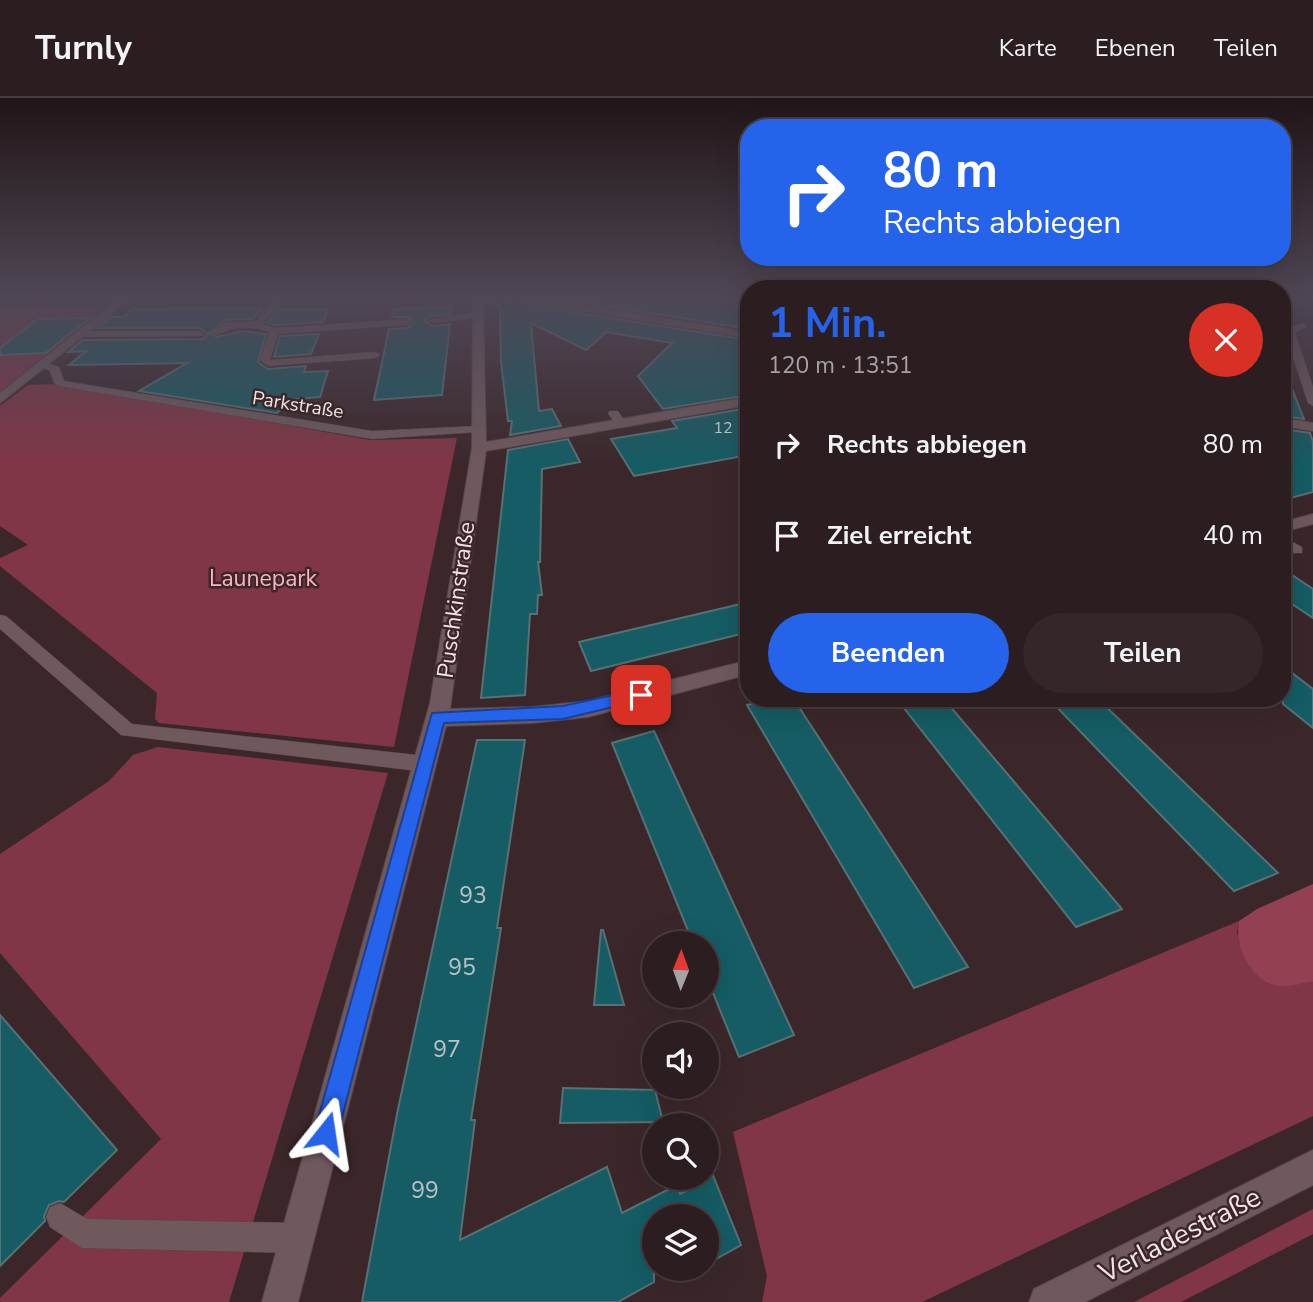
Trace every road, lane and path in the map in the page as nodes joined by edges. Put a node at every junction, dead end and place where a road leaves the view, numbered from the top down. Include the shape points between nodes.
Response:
1 (55, 355) edge
2 (266, 355) edge
3 (373, 355) edge
4 (478, 355) edge
5 (1297, 355) edge
6 (42, 365) junction
7 (0, 399) edge
8 (740, 402) edge
9 (1313, 403) edge
10 (1291, 423) edge
11 (1313, 427) edge
12 (478, 438) junction
13 (1313, 519) edge
14 (1291, 525) edge
15 (1291, 546) edge
16 (1297, 550) dead end
17 (0, 620) edge
18 (740, 669) edge
19 (438, 718) junction
20 (426, 764) junction
21 (1313, 1167) edge
22 (60, 1217) dead end
23 (298, 1238) junction
24 (280, 1302) edge
25 (1047, 1302) edge

1 - 6 street
2 - 3 lane via 268,363
4 - 12 street, Puschkinstraße
5 - 9 lane
6 - 7 street
6 - 12 lane, Parkstraße via 55,369 59,383 319,429
8 - 12 street
10 - 11 street
12 - 19 street, Puschkinstraße
13 - 14 street
15 - 16 lane
17 - 20 lane via 127,730
18 - 19 street via 588,709
19 - 20 street, Puschkinstraße
20 - 23 street, Puschkinstraße
21 - 25 street, Verladestraße
22 - 23 lane via 82,1233
23 - 24 street, Puschkinstraße

